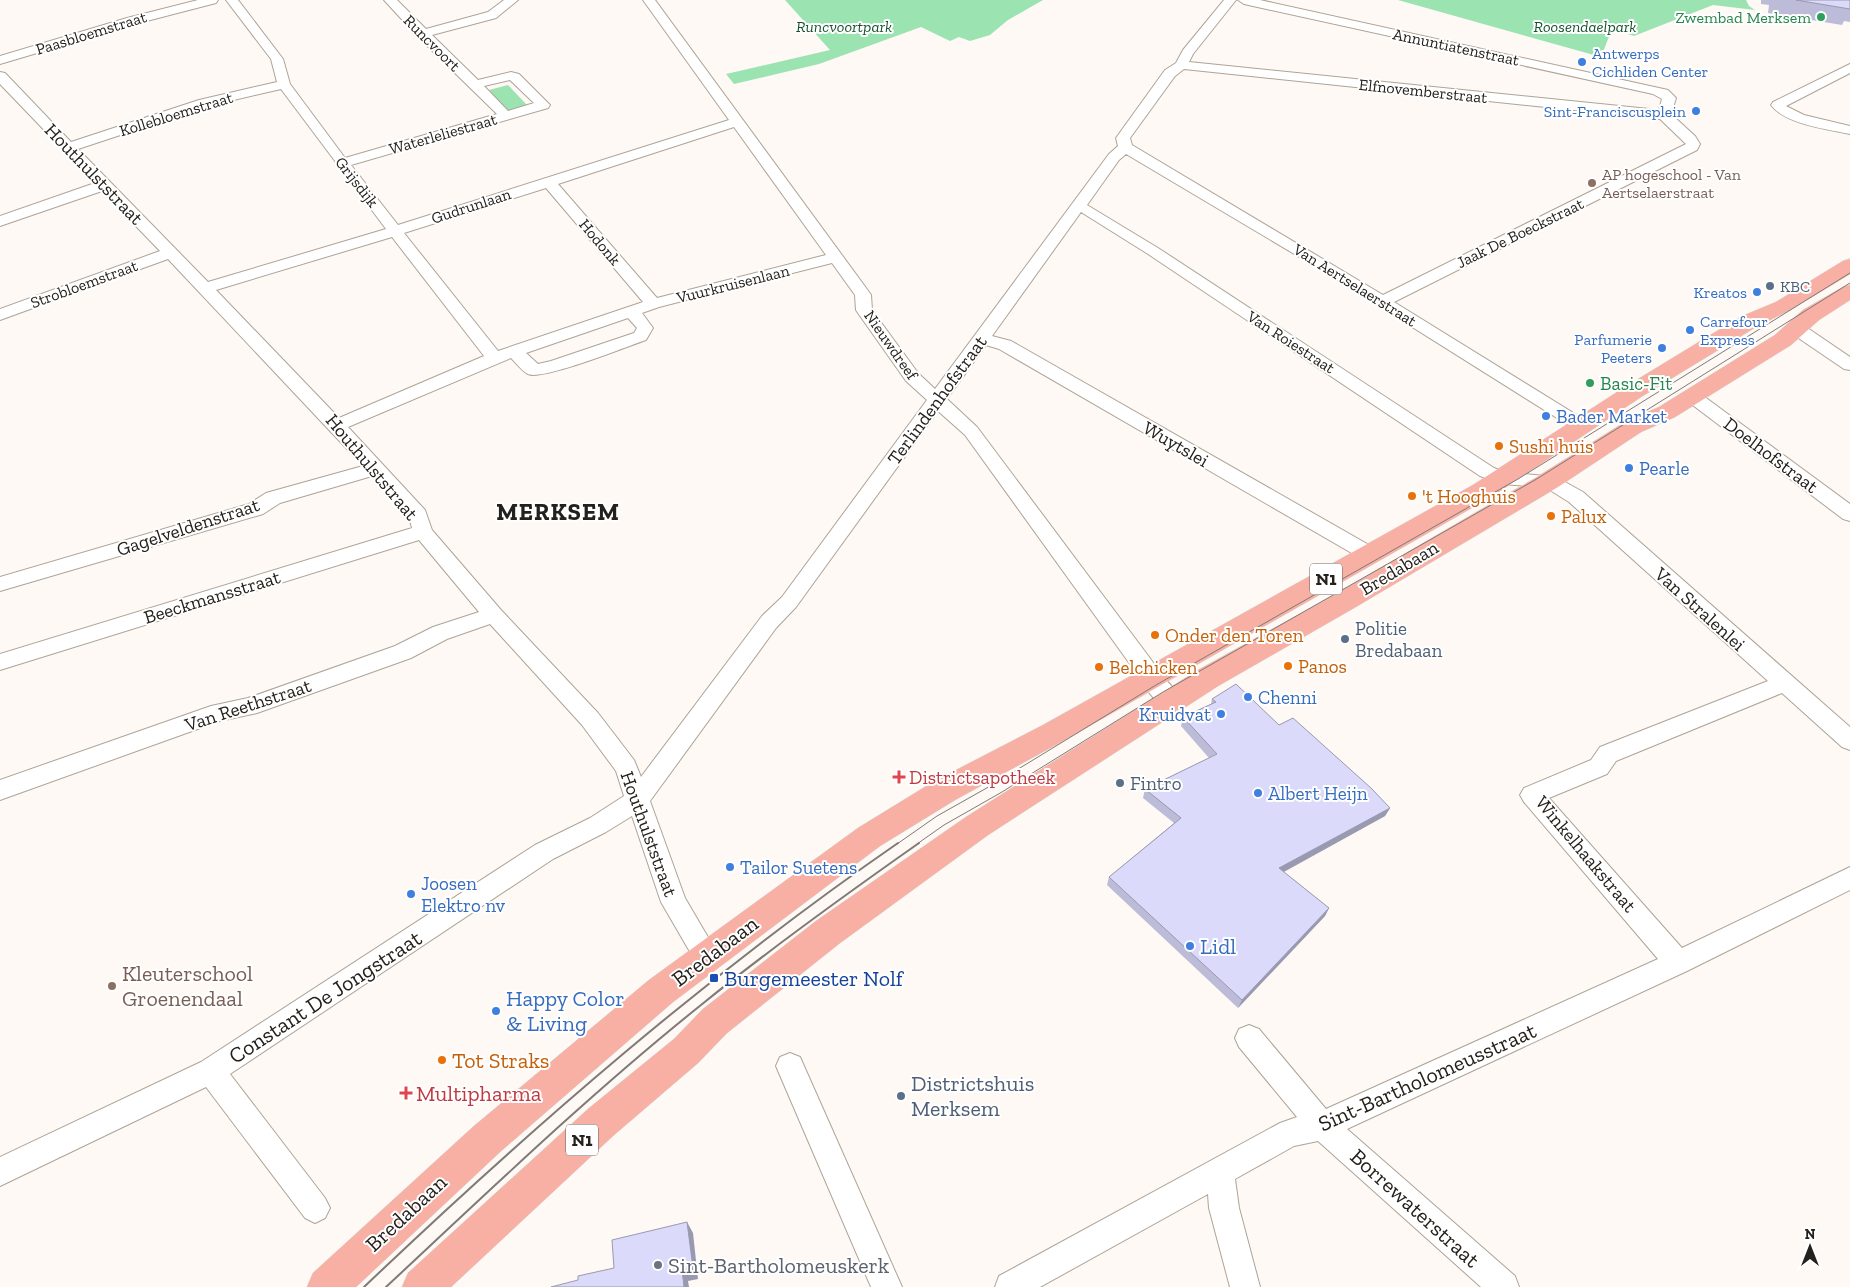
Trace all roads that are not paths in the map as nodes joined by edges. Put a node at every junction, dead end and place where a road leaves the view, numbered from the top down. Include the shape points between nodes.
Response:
1 (212, 0) edge
2 (232, 0) edge
3 (390, 0) edge
4 (512, 0) edge
5 (648, 0) edge
6 (1230, 0) edge
7 (1244, 0) edge
8 (422, 34) junction
9 (0, 60) edge
10 (1182, 65) junction
11 (1850, 68) edge
12 (0, 76) edge
13 (284, 84) junction
14 (474, 85) junction
15 (543, 105) joint
16 (1664, 115) junction
17 (506, 116) junction
18 (1798, 117) junction
19 (737, 122) junction
20 (1785, 124) dead end
21 (1850, 130) edge
22 (1125, 147) junction
23 (68, 148) junction
24 (342, 163) junction
25 (548, 181) junction
26 (104, 185) junction
27 (1079, 207) junction
28 (0, 221) edge
29 (395, 231) junction
30 (169, 253) junction
31 (835, 258) junction
32 (1850, 265) edge
33 (204, 288) junction
34 (1850, 291) edge
35 (1381, 302) junction
36 (653, 304) junction
37 (632, 312) junction
38 (0, 315) edge
39 (1797, 329) junction
40 (982, 339) junction
41 (514, 351) junction
42 (494, 358) junction
43 (1850, 365) edge
44 (1692, 396) junction
45 (937, 400) junction
46 (338, 425) junction
47 (1582, 426) junction
48 (376, 468) junction
49 (1502, 478) junction
50 (1548, 481) junction
51 (1850, 514) edge
52 (423, 532) junction
53 (1369, 554) junction
54 (0, 584) edge
55 (494, 615) junction
56 (0, 662) edge
57 (1149, 678) junction
58 (1783, 684) junction
59 (1173, 702) junction
60 (1850, 741) edge
61 (0, 790) edge
62 (637, 800) junction
63 (1850, 878) edge
64 (706, 956) junction
65 (1678, 962) junction
66 (1249, 1038) dead end
67 (790, 1066) dead end
68 (211, 1071) junction
69 (1322, 1126) junction
70 (1220, 1171) junction
71 (0, 1172) edge
72 (315, 1208) dead end
73 (326, 1287) edge
74 (422, 1287) edge
75 (887, 1287) edge
76 (1010, 1287) edge
77 (1245, 1287) edge
78 (1504, 1287) edge

1 - 9 street, Paasbloemstraat
2 - 13 street, Grijsdijk via 277,59
3 - 8 street, Runcvoort
4 - 8 street via 492,15
5 - 19 street, Nieuwdreef
6 - 10 street, Terlindenhofstraat via 1187,54
7 - 16 street, Annuntiatenstraat via 1647,89 1668,95
8 - 14 street, Runcvoort
10 - 16 street, Elfnovemberstraat
10 - 22 street, Terlindenhofstraat via 1170,73 1123,138
11 - 18 street via 1778,105
12 - 23 street, Houthulststraat
13 - 23 street, Kollebloemstraat via 204,103
13 - 24 street, Grijsdijk
14 - 15 street, Runcvoort via 511,76
14 - 17 street, Runcvoort
15 - 17 street, Waterleliestraat
16 - 35 street, Jaak De Boeckstraat via 1690,139 1692,147
17 - 24 street, Waterleliestraat
18 - 20 street
18 - 21 street
19 - 25 street, Gudrunlaan
19 - 31 street, Nieuwdreef
22 - 27 street, Terlindenhofstraat via 1114,157
22 - 35 street, Van Aertselaerstraat
23 - 26 street, Houthulststraat
24 - 29 street, Grijsdijk
25 - 29 street, Gudrunlaan
25 - 36 street, Hodonk
26 - 28 street
26 - 30 street, Houthulststraat
27 - 40 street, Terlindenhofstraat
27 - 49 street, Van Roiestraat via 1153,251 1487,472
29 - 33 street, Gudrunlaan
29 - 42 street, Grijsdijk
30 - 33 street, Houthulststraat
30 - 38 street, Strobloemstraat
31 - 36 street, Vuurkruisenlaan
31 - 45 street, Nieuwdreef via 863,295 864,310 912,377
32 - 47 main road, Bredabaan / N1 via 1783,306 1731,332
33 - 46 street, Houthulststraat
34 - 39 main road, Bredabaan / N1
35 - 47 street, Van Aertselaerstraat
36 - 37 street, Vuurkruisenlaan
37 - 41 street, Vuurkruisenlaan
37 - 41 street via 645,328 640,336 555,366 534,370
39 - 43 street
39 - 44 main road, Bredabaan / N1
40 - 45 street, Terlindenhofstraat
40 - 53 street, Wuytslei via 1005,345
41 - 42 street, Vuurkruisenlaan
42 - 46 street, Vuurkruisenlaan
44 - 50 main road, Bredabaan / N1
44 - 51 street, Doelhofstraat
45 - 57 street, Nieuwdreef via 971,431
45 - 62 street, Terlindenhofstraat via 789,602 769,622
46 - 48 street, Houthulststraat
47 - 49 main road, Bredabaan / N1
48 - 52 street, Houthulststraat via 418,515
48 - 54 street, Gagelveldenstraat via 273,498 256,508
49 - 50 street
49 - 53 main road, Bredabaan / N1
50 - 58 street, Van Stralenlei via 1576,498
50 - 59 main road, Bredabaan / N1 via 1208,678
52 - 55 street, Houthulststraat
52 - 56 street, Beeckmansstraat
53 - 57 main road, Bredabaan / N1
55 - 61 street, Van Reethstraat via 440,633 403,652 249,707 219,712
55 - 62 street, Houthulststraat via 590,719 626,767
57 - 59 street
57 - 64 main road, Bredabaan / N1 via 904,815
58 - 60 street, Van Stralenlei
58 - 65 street, Winkelhaakstraat via 1608,754 1599,767 1532,795
59 - 74 main road, Bredabaan / N1 via 977,826 828,932 715,1021
62 - 64 street, Houthulststraat via 674,902
62 - 68 street, Constant De Jongstraat via 598,825 544,852
63 - 65 street, Sint-Bartholomeusstraat
64 - 73 main road, Bredabaan / N1 via 553,1081
65 - 69 street, Sint-Bartholomeusstraat
66 - 69 street, Borrewaterstraat
67 - 75 street
68 - 71 street, Constant De Jongstraat
68 - 72 street
69 - 70 street, Sint-Bartholomeusstraat via 1290,1133
69 - 78 street, Borrewaterstraat
70 - 76 street, Sint-Bartholomeusstraat
70 - 77 street via 1224,1208

